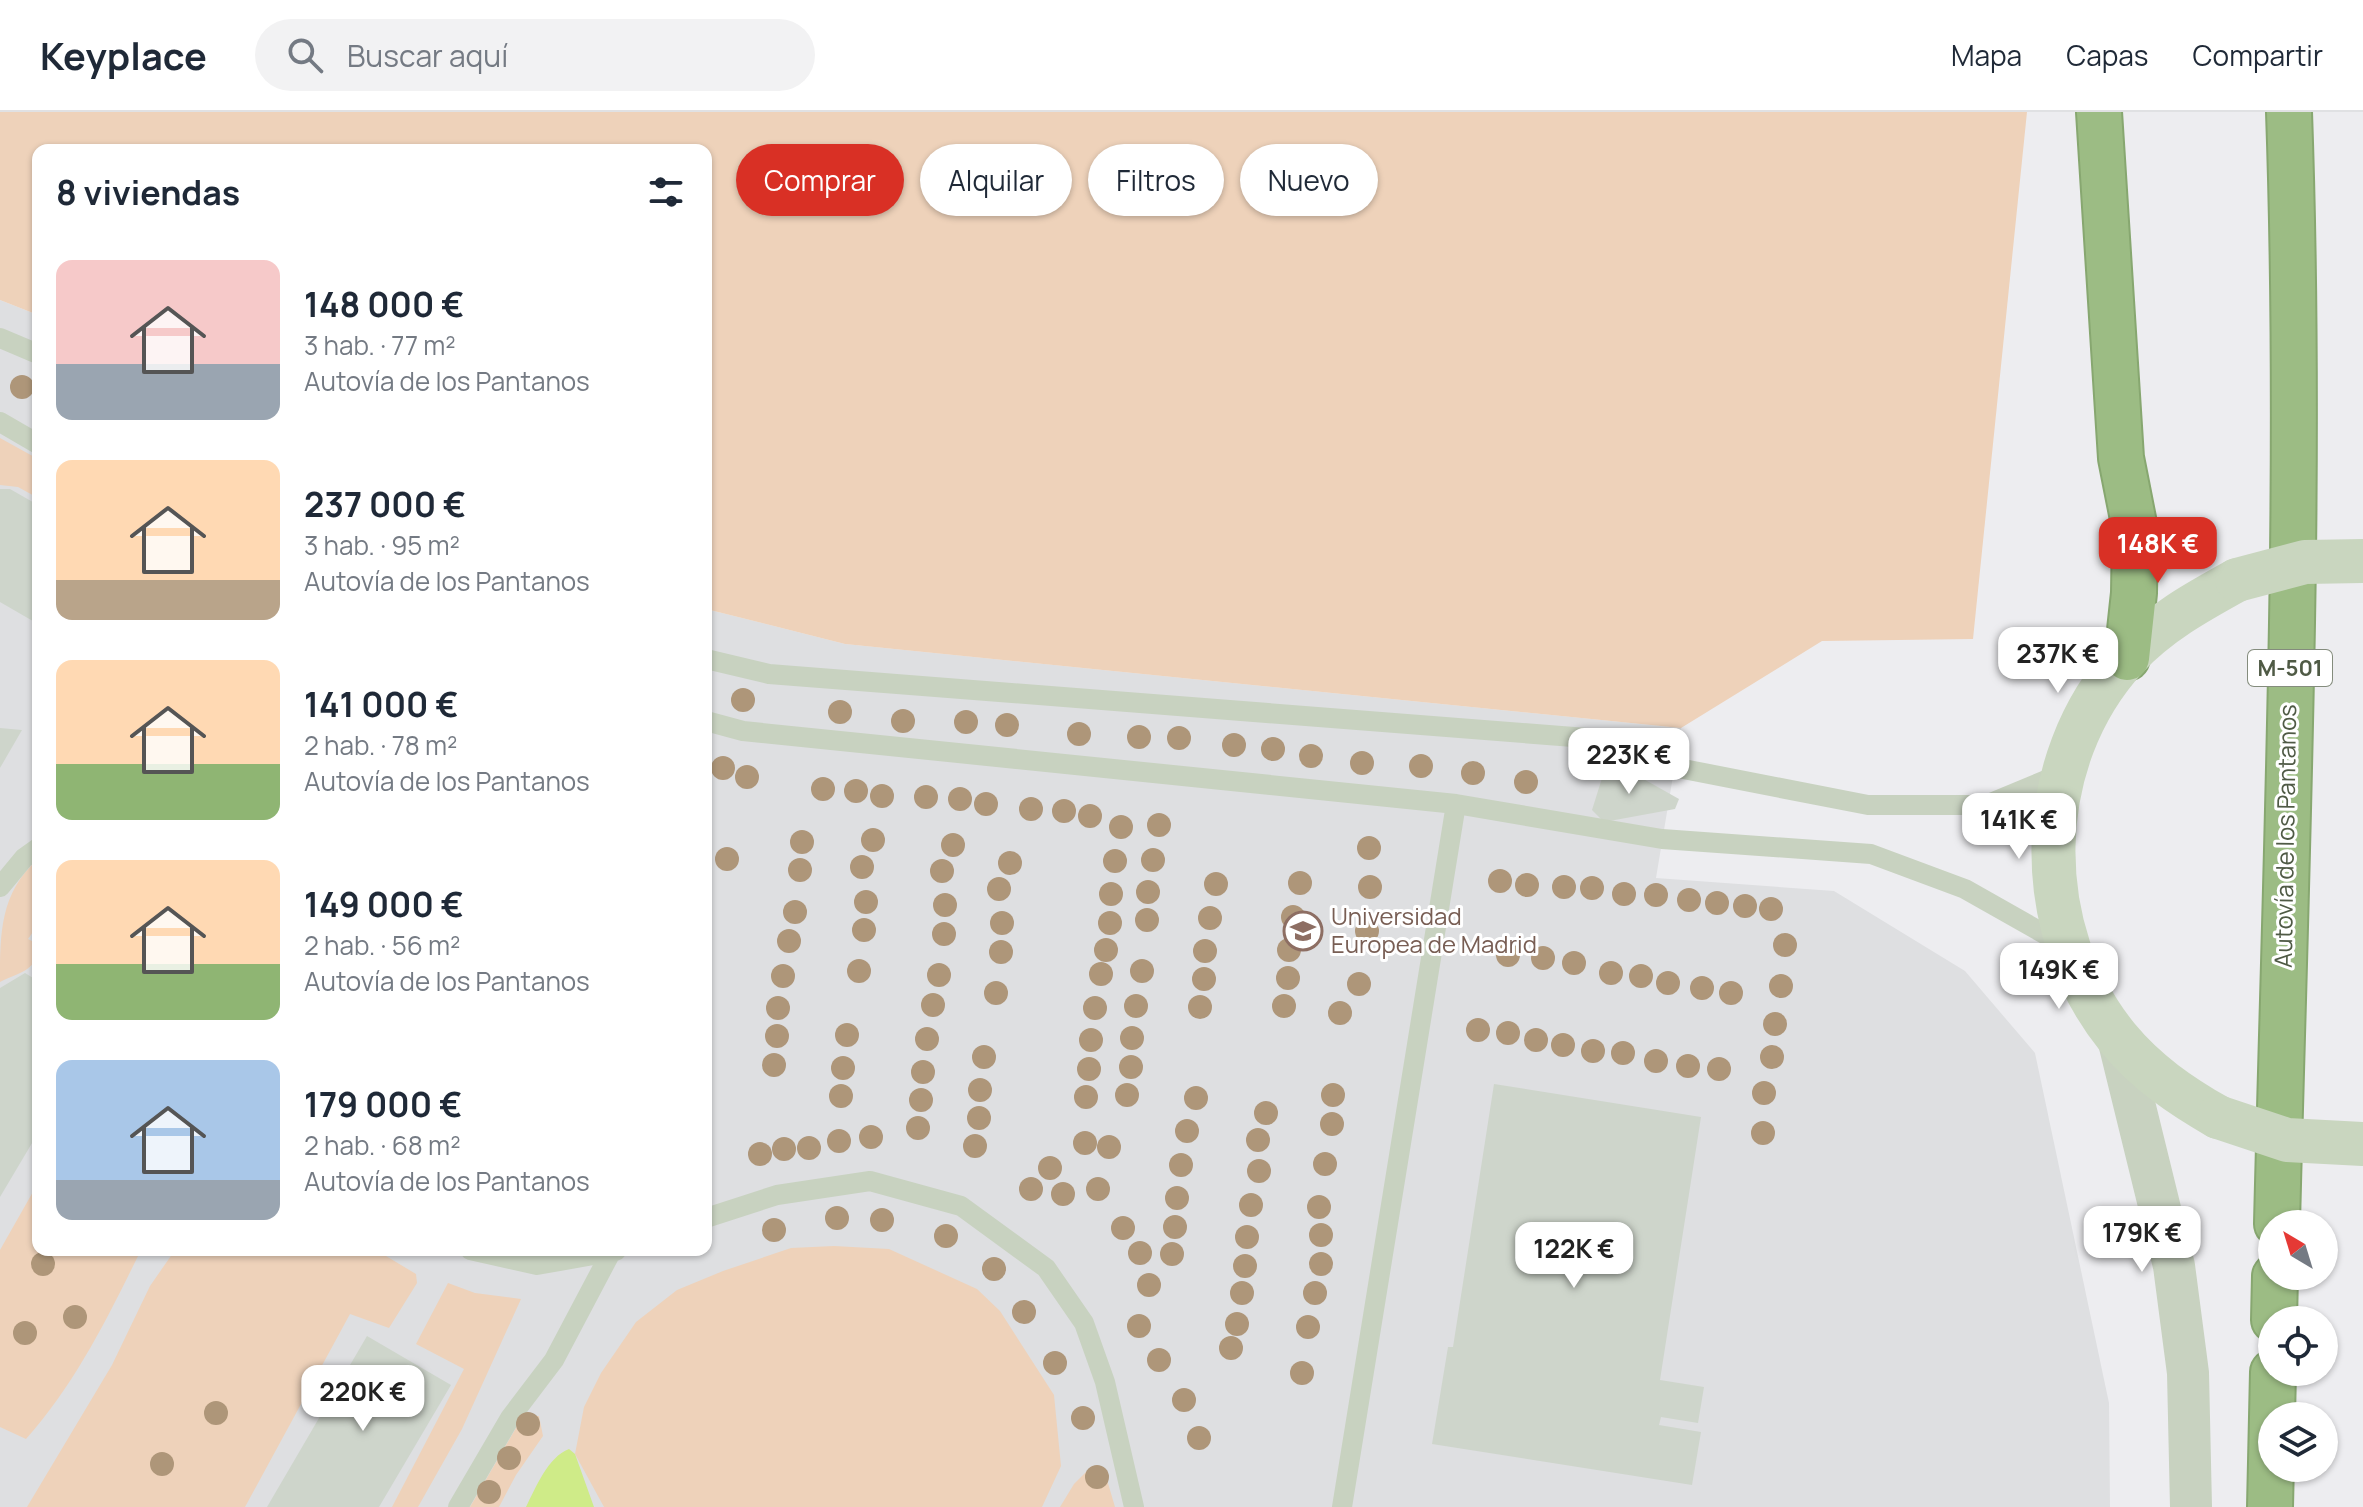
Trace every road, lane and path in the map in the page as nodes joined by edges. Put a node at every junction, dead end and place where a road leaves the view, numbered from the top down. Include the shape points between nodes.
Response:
1 (2099, 112) edge
2 (2289, 112) edge
3 (0, 338) edge
4 (32, 351) edge
5 (0, 422) edge
6 (32, 441) edge
7 (2363, 561) edge
8 (2127, 658) junction
9 (712, 660) edge
10 (712, 723) edge
11 (2063, 773) junction
12 (1456, 804) junction
13 (32, 854) edge
14 (0, 887) edge
15 (2067, 947) junction
16 (2118, 1038) junction
17 (2363, 1144) edge
18 (2277, 1210) edge
19 (712, 1216) edge
20 (497, 1256) edge
21 (591, 1256) edge
22 (613, 1256) edge
23 (2273, 1386) edge
24 (458, 1507) edge
25 (1134, 1507) edge
26 (1342, 1507) edge
27 (2191, 1507) edge
28 (2270, 1507) edge

1 - 8 highway via 2121,458 2135,529
2 - 18 highway, Autovía de los Pantanos / M-501 via 2294,251 2291,634
3 - 4 lane
5 - 6 lane
7 - 8 street, bridge via 2305,562 2237,580 2177,612
8 - 11 street via 2088,712
9 - 11 lane via 769,674 1612,740 1673,767 1868,805 1986,805
10 - 12 lane via 743,731
11 - 15 street via 2052,831 2054,890
12 - 15 lane via 1662,839 1871,854 1965,889
12 - 26 lane
13 - 14 lane
15 - 16 street via 2088,995
16 - 17 street, bridge via 2181,1096 2218,1117 2287,1140
16 - 27 street via 2174,1266 2188,1373
19 - 25 lane via 777,1195 870,1181 961,1206 1046,1268 1084,1323 1105,1382
20 - 21 lane via 537,1265
22 - 24 lane via 554,1360 510,1418
23 - 28 highway

